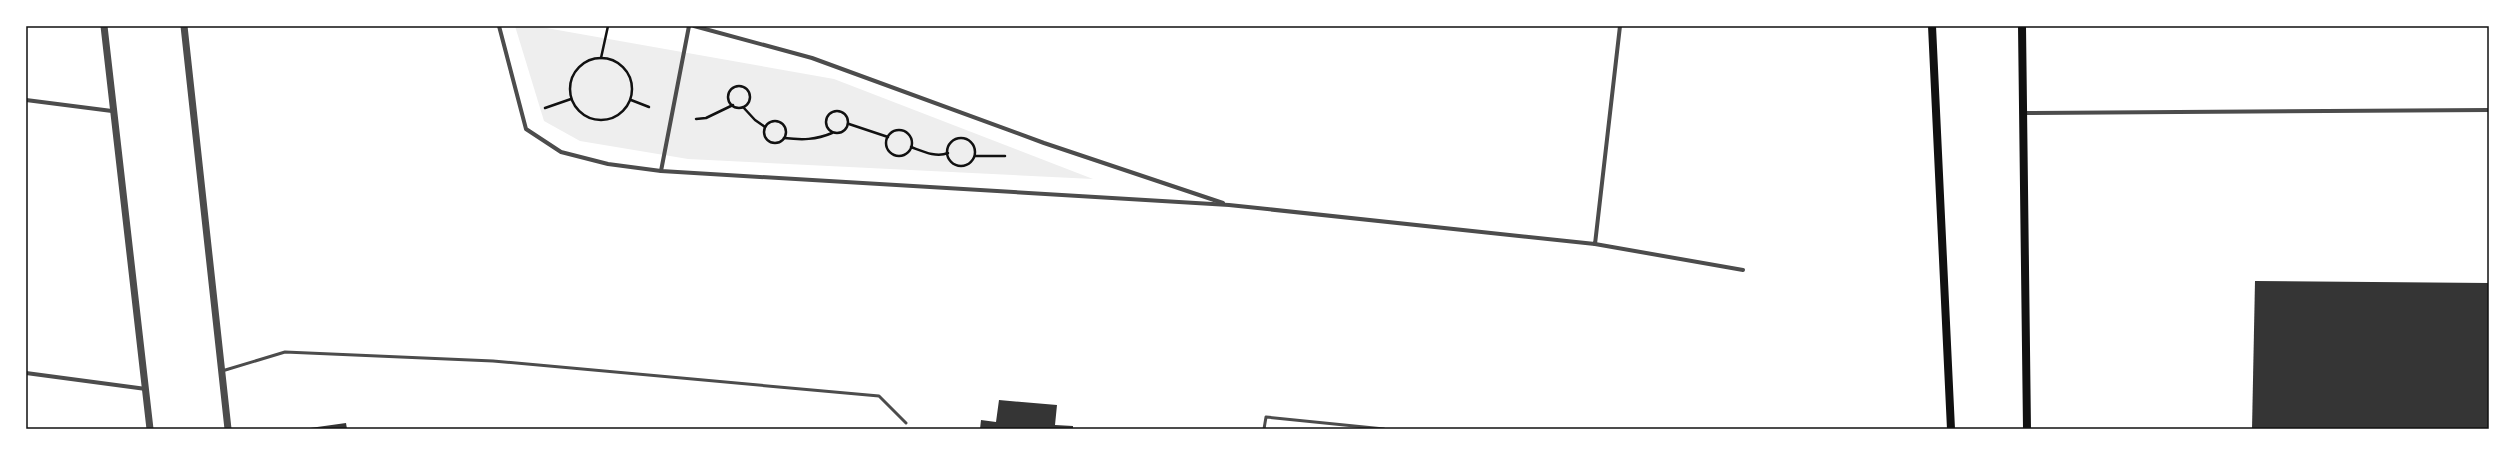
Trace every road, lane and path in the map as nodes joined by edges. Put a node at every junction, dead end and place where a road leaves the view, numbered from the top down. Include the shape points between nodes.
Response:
1 (104, 26) edge
2 (184, 26) edge
3 (499, 26) edge
4 (608, 26) edge
5 (690, 26) edge
6 (694, 26) edge
7 (1620, 26) edge
8 (1932, 26) edge
9 (2022, 26) edge
10 (601, 58) junction
11 (26, 100) edge
12 (733, 105) junction
13 (743, 107) junction
14 (2489, 110) edge
15 (112, 111) junction
16 (2022, 113) junction
17 (671, 116) junction
18 (849, 124) junction
19 (765, 127) junction
20 (832, 132) junction
21 (888, 137) junction
22 (784, 138) junction
23 (911, 147) junction
24 (948, 153) junction
25 (661, 171) junction
26 (1229, 205) junction
27 (1596, 244) junction
28 (1743, 270) dead end
29 (222, 371) junction
30 (26, 373) edge
31 (146, 389) junction
32 (906, 423) dead end
33 (150, 429) edge
34 (228, 429) edge
35 (1264, 429) edge
36 (1384, 429) edge
37 (1951, 429) edge
38 (2027, 429) edge

1 - 15 street
2 - 29 street
3 - 25 street via 526,129 560,152 608,164
4 - 10 path
5 - 17 street
6 - 26 street via 812,58 1044,143
7 - 27 street
8 - 37 main road
9 - 16 main road
10 - 10 path via 625,67 633,86 628,107 620,114 600,121 580,114 574,105 570,85 579,67 587,61
11 - 15 street
12 - 13 path
12 - 13 path via 729,99 729,92 740,86 746,89 749,95 748,102
12 - 17 path via 706,118 688,120
13 - 19 path
14 - 16 street
15 - 31 street
16 - 38 main road
17 - 25 street
18 - 20 path via 842,132
18 - 20 path via 846,114 838,111 831,113 826,123
18 - 21 path
19 - 22 path via 764,134 768,141 779,143
19 - 22 path via 770,121 780,122 786,127
20 - 22 path via 819,139
21 - 23 path via 894,131 906,132 911,138
21 - 23 path via 887,149 897,156 906,153
23 - 24 path via 928,153
24 - 24 path via 951,144 963,139 971,143 975,151 970,163 962,166 954,164
25 - 26 street
26 - 27 street
27 - 28 street
29 - 32 lane via 285,352 493,361 879,396
29 - 34 street
30 - 31 street
31 - 33 street
35 - 36 lane via 1266,417

